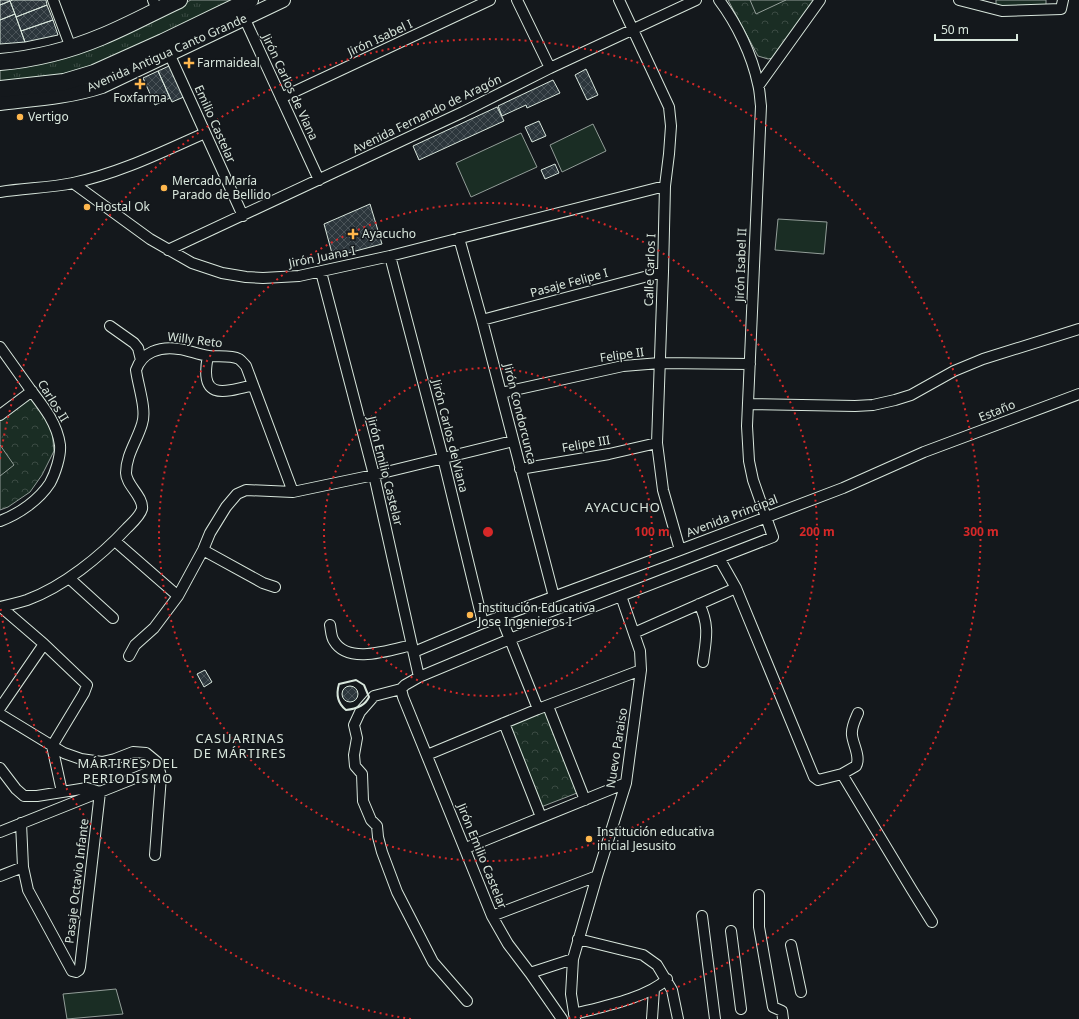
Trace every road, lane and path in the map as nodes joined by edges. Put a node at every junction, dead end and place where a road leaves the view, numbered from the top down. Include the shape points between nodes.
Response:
1 (53, 0) edge
2 (179, 0) edge
3 (283, 0) edge
4 (490, 0) edge
5 (518, 0) edge
6 (619, 0) edge
7 (696, 0) edge
8 (719, 0) edge
9 (820, 0) edge
10 (959, 0) edge
11 (1062, 0) edge
12 (155, 5) edge
13 (244, 8) edge
14 (633, 29) junction
15 (71, 48) junction
16 (166, 48) junction
17 (0, 62) edge
18 (550, 68) junction
19 (759, 85) junction
20 (0, 89) edge
21 (281, 98) junction
22 (0, 103) edge
23 (205, 133) junction
24 (318, 180) junction
25 (73, 183) junction
26 (665, 186) junction
27 (0, 192) edge
28 (242, 216) junction
29 (459, 238) junction
30 (168, 250) junction
31 (390, 256) junction
32 (321, 272) junction
33 (663, 272) junction
34 (482, 320) junction
35 (110, 326) dead end
36 (1079, 329) edge
37 (0, 347) edge
38 (208, 356) junction
39 (141, 360) junction
40 (660, 363) junction
41 (750, 364) junction
42 (253, 385) junction
43 (32, 391) junction
44 (501, 393) junction
45 (1079, 394) edge
46 (748, 404) junction
47 (0, 415) edge
48 (513, 440) junction
49 (657, 443) junction
50 (924, 452) joint
51 (443, 458) junction
52 (520, 469) junction
53 (374, 475) junction
54 (293, 492) junction
55 (766, 517) junction
56 (0, 521) edge
57 (115, 541) junction
58 (203, 550) junction
59 (680, 550) junction
60 (719, 558) junction
61 (69, 578) junction
62 (275, 587) dead end
63 (736, 588) junction
64 (178, 596) junction
65 (621, 596) junction
66 (554, 597) junction
67 (699, 604) junction
68 (0, 607) edge
69 (501, 617) junction
70 (113, 618) dead end
71 (483, 623) junction
72 (330, 625) dead end
73 (634, 633) junction
74 (510, 639) junction
75 (44, 644) junction
76 (413, 649) junction
77 (130, 656) dead end
78 (703, 662) dead end
79 (641, 670) junction
80 (420, 677) junction
81 (402, 690) junction
82 (548, 706) junction
83 (0, 708) edge
84 (538, 709) junction
85 (858, 713) dead end
86 (0, 714) edge
87 (504, 723) junction
88 (52, 746) junction
89 (427, 755) junction
90 (157, 762) junction
91 (0, 768) edge
92 (842, 774) junction
93 (626, 783) junction
94 (62, 792) junction
95 (100, 792) junction
96 (585, 800) junction
97 (541, 817) junction
98 (21, 823) junction
99 (0, 832) edge
100 (466, 848) junction
101 (155, 855) dead end
102 (23, 867) junction
103 (0, 876) edge
104 (597, 876) junction
105 (760, 895) dead end
106 (492, 916) junction
107 (702, 916) dead end
108 (932, 922) dead end
109 (731, 930) dead end
110 (578, 940) junction
111 (791, 945) dead end
112 (573, 959) junction
113 (530, 973) junction
114 (667, 979) junction
115 (654, 989) junction
116 (801, 992) dead end
117 (467, 1001) dead end
118 (741, 1009) dead end
119 (575, 1017) edge
120 (562, 1019) edge
121 (652, 1019) edge
122 (678, 1019) edge
123 (715, 1019) edge
124 (782, 1019) edge

1 - 15 street
2 - 12 main road
3 - 13 street, Avenida Antigua Canto Grande
4 - 21 street, Jirón Isabel I
5 - 18 street
6 - 14 street, Calle Carlos I
7 - 14 street, Avenida Fernando de Aragón
8 - 19 street, Jirón Isabel II via 743,42
9 - 19 street
10 - 11 street via 1002,11 1061,9
12 - 15 main road via 101,38
13 - 16 main road
13 - 21 street, Jirón Carlos de Viana
14 - 18 street, Avenida Fernando de Aragón
14 - 26 street, Calle Carlos I via 669,107 671,126
15 - 17 main road
16 - 20 main road via 79,78
16 - 22 street, Avenida Antigua Canto Grande via 102,86 86,91
16 - 23 street, Emilio Castelar
18 - 24 street, Avenida Fernando de Aragón via 464,112
19 - 41 street, Jirón Isabel II via 761,106
21 - 24 street, Jirón Carlos de Viana
23 - 25 street via 132,166
23 - 28 street, Emilio Castelar
24 - 28 street, Avenida Fernando de Aragón
25 - 27 street
25 - 30 street, Jirón Juana I
26 - 29 street, Jirón Juana I
26 - 33 street, Calle Carlos I
28 - 30 street, Avenida Fernando de Aragón
29 - 31 street, Jirón Juana I
29 - 34 street, Jirón Condorcunca
30 - 32 street, Jirón Juana I via 206,269 246,277 286,277
31 - 32 street, Jirón Juana I
31 - 51 street, Jirón Carlos de Viana
32 - 53 street, Jirón Emilio Castelar
33 - 34 street, Pasaje Felipe I
33 - 40 street, Calle Carlos I
34 - 44 street, Jirón Condorcunca
35 - 39 street via 138,348
36 - 46 street via 983,359 954,370 911,395 873,405
37 - 43 street, Carlos II
38 - 39 street, Willy Reto via 178,348 160,349 152,351
38 - 42 street, Willy Reto via 240,360 246,366
38 - 42 street via 205,370 207,381 216,392
39 - 57 street via 136,370 144,413 129,455 126,476 142,503 142,509
40 - 41 street, Felipe II
40 - 44 street, Felipe II via 623,366
40 - 49 street, Calle Carlos I
41 - 46 street, Jirón Isabel II
42 - 54 street, Willy Reto
43 - 47 street
43 - 56 street, Carlos II via 57,430 60,446 57,463 54,475 43,493 27,506
44 - 48 street, Jirón Condorcunca
45 - 50 street, Estaño
46 - 55 street, Jirón Isabel II via 749,461
48 - 51 street
48 - 52 street, Jirón Condorcunca
49 - 52 street, Felipe III
49 - 59 street, Calle Carlos I via 663,490
50 - 55 street, Avenida Principal via 843,488
51 - 53 street
51 - 71 street, Jirón Carlos de Viana
52 - 66 street, Jirón Condorcunca
53 - 54 street
53 - 76 street, Jirón Emilio Castelar
54 - 58 street via 246,490 237,494 210,533
55 - 59 street, Avenida Principal
55 - 60 street, Jirón Isabel II via 773,537
57 - 61 street
57 - 64 street
58 - 62 street
58 - 64 street
59 - 66 street, Avenida Principal
60 - 63 street
60 - 65 street
61 - 68 street via 50,590
61 - 70 street
63 - 67 street
63 - 92 street via 814,777 824,780
64 - 77 street via 154,628 135,645
65 - 73 street, Nuevo Paraiso
65 - 74 street
66 - 69 street, Avenida Principal
67 - 73 street
67 - 78 street via 707,631
68 - 75 street
69 - 71 street, Avenida Principal
69 - 74 street
71 - 76 street, Avenida Principal
72 - 76 street, Avenida Principal via 333,640 343,651 366,655
73 - 79 street, Nuevo Paraiso via 640,651
74 - 80 street
74 - 84 street
75 - 83 street
75 - 88 street via 87,685
76 - 80 street, Jirón Emilio Castelar
79 - 82 street
79 - 93 street, Nuevo Paraiso
80 - 81 street via 405,684
81 - 89 street, Jirón Emilio Castelar
81 - 117 street via 374,696 360,712 354,725 357,738 355,766 362,774 363,801 376,826 382,852 397,892 433,962
82 - 84 street
82 - 96 street
84 - 87 street
85 - 92 street via 852,728 858,763
86 - 88 street
87 - 89 street
87 - 97 street
88 - 90 street via 81,759 102,762 133,752 146,753
88 - 94 street
89 - 100 street, Jirón Emilio Castelar
90 - 95 street via 150,772
90 - 101 street via 162,776
91 - 94 street via 24,796
92 - 108 street
93 - 96 street
93 - 104 street, Nuevo Paraiso
94 - 95 street via 86,788
95 - 98 street
95 - 102 street, Pasaje Octavio Infante via 80,967 76,972 72,971 28,890
96 - 97 street
97 - 100 street
98 - 99 street
98 - 102 street
100 - 106 street, Jirón Emilio Castelar
102 - 103 street
104 - 106 street
104 - 110 street, Nuevo Paraiso
105 - 124 street via 758,927 772,1007 782,1011
106 - 113 street, Jirón Emilio Castelar via 508,944
107 - 123 street
109 - 118 street
110 - 112 street, Nuevo Paraiso
110 - 114 street via 643,955 657,965
111 - 116 street
112 - 113 street
112 - 119 street, Nuevo Paraiso via 571,994
113 - 120 street, Jirón Emilio Castelar
114 - 115 street
114 - 122 street
115 - 119 street
115 - 121 street

